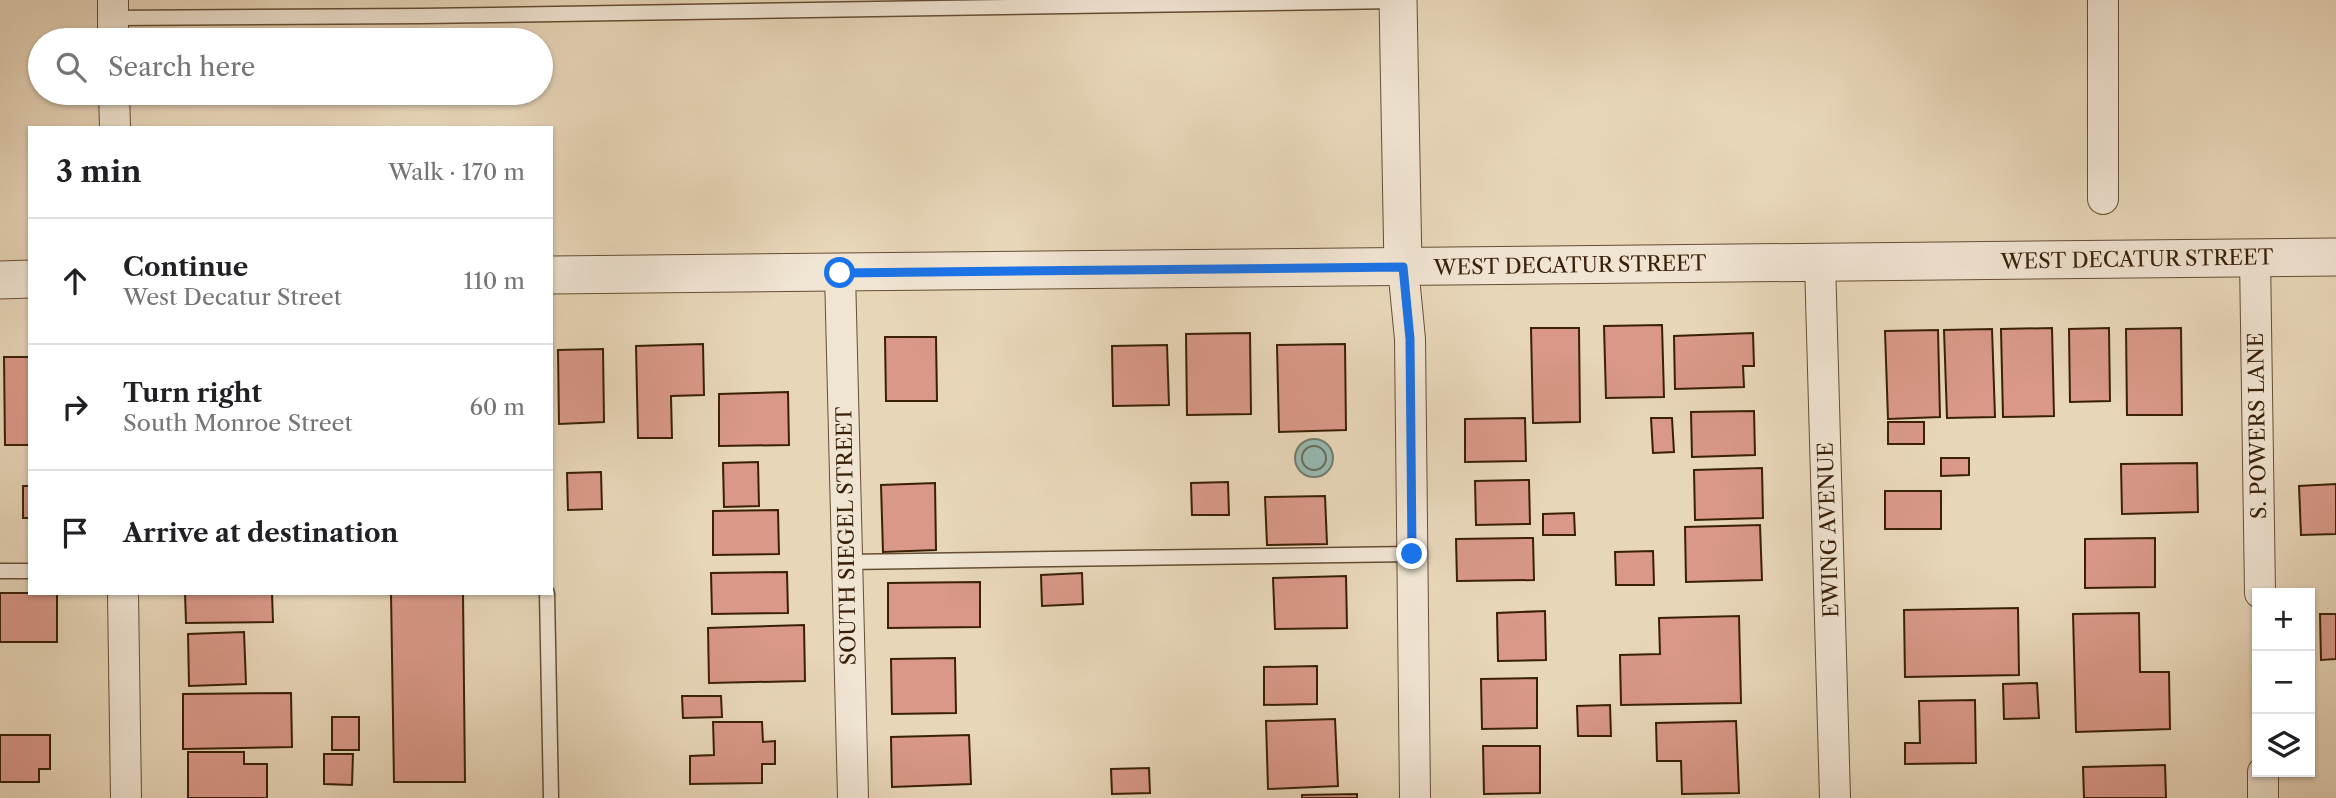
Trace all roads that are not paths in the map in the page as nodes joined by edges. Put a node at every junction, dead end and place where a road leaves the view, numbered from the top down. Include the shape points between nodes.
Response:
1 (2103, 0) edge
2 (1398, 1) edge
3 (113, 19) edge
4 (114, 105) edge
5 (114, 126) edge
6 (2103, 199) dead end
7 (2336, 257) edge
8 (2255, 258) junction
9 (1820, 262) junction
10 (1403, 267) junction
11 (840, 273) junction
12 (553, 275) edge
13 (0, 279) edge
14 (28, 279) edge
15 (1412, 554) junction
16 (847, 562) junction
17 (0, 571) edge
18 (28, 571) edge
19 (2260, 588) edge
20 (123, 595) edge
21 (547, 595) edge
22 (2263, 777) edge
23 (126, 798) edge
24 (551, 798) edge
25 (853, 798) edge
26 (1415, 798) edge
27 (1835, 798) edge
28 (2263, 798) edge

1 - 6 street
2 - 3 lane
2 - 10 street
4 - 5 street
7 - 8 street, WEST DECATUR STREET
8 - 9 street, WEST DECATUR STREET
8 - 19 street, S. POWERS LANE
9 - 10 street, WEST DECATUR STREET
9 - 27 street, EWING AVENUE
10 - 11 street, WEST DECATUR STREET
10 - 15 street via 1410,339
11 - 12 street, WEST DECATUR STREET
11 - 16 street, SOUTH SIEGEL STREET
13 - 14 street
15 - 16 lane
15 - 26 street
16 - 25 street, SOUTH SIEGEL STREET
17 - 18 lane
20 - 23 street
21 - 24 lane
22 - 28 street

